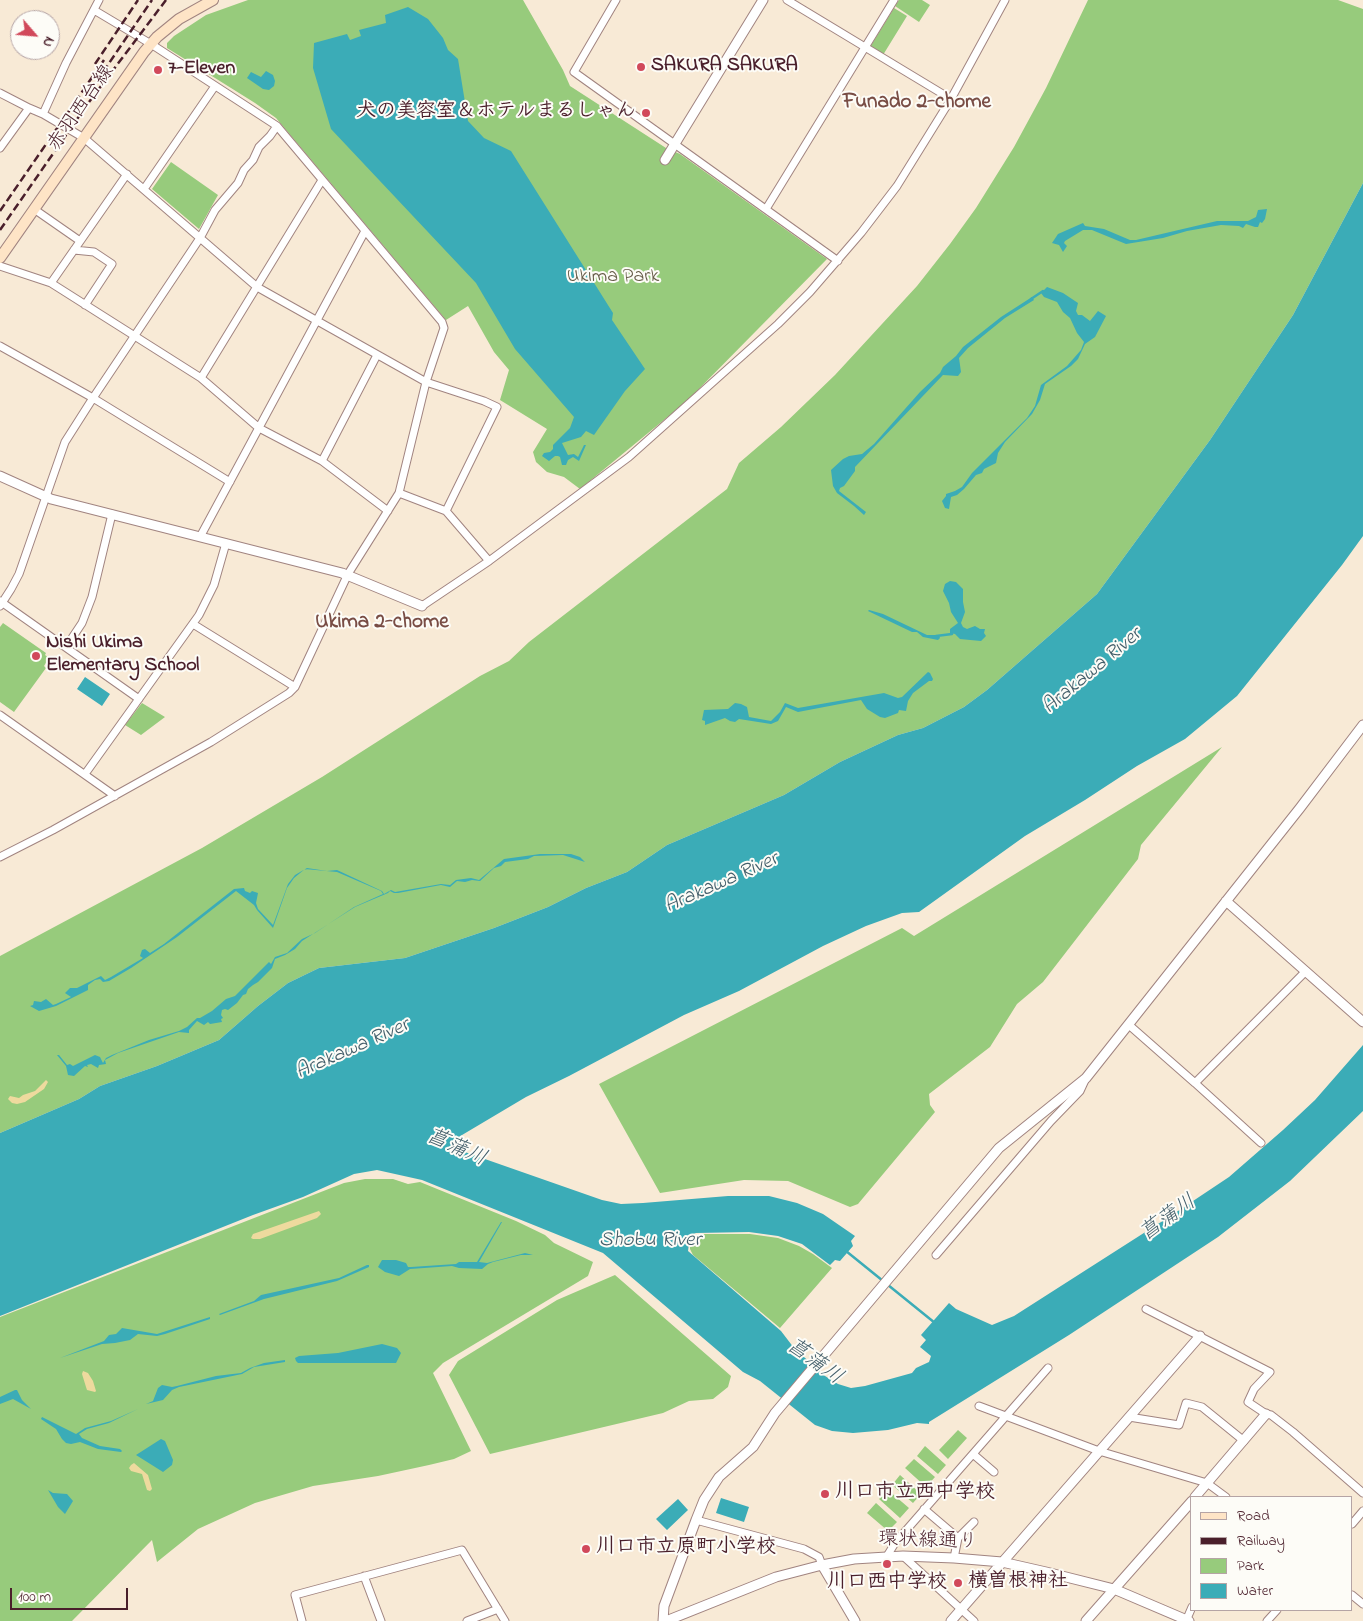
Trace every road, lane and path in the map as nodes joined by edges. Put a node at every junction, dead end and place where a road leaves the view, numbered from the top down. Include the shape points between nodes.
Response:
1 (99, 0) edge
2 (616, 0) edge
3 (763, 0) edge
4 (788, 0) edge
5 (894, 0) edge
6 (1005, 0) edge
7 (205, 1) edge
8 (94, 10) junction
9 (151, 44) junction
10 (865, 47) junction
11 (215, 86) junction
12 (0, 93) edge
13 (951, 99) junction
14 (28, 108) junction
15 (43, 114) junction
16 (276, 126) junction
17 (84, 138) junction
18 (674, 145) junction
19 (0, 148) edge
20 (665, 160) dead end
21 (127, 174) junction
22 (322, 180) junction
23 (144, 189) junction
24 (34, 209) junction
25 (766, 209) junction
26 (365, 231) junction
27 (200, 238) junction
28 (80, 241) junction
29 (74, 250) junction
30 (0, 258) edge
31 (838, 260) junction
32 (0, 266) edge
33 (51, 283) junction
34 (256, 287) junction
35 (85, 305) junction
36 (317, 321) junction
37 (134, 336) junction
38 (0, 346) edge
39 (378, 354) junction
40 (201, 378) junction
41 (426, 382) junction
42 (93, 398) junction
43 (259, 428) junction
44 (322, 461) junction
45 (0, 476) edge
46 (230, 482) junction
47 (400, 493) junction
48 (46, 497) junction
49 (388, 511) junction
50 (446, 511) junction
51 (112, 514) junction
52 (200, 537) junction
53 (226, 543) junction
54 (490, 561) junction
55 (348, 574) junction
56 (1, 603) edge
57 (422, 606) joint
58 (193, 624) junction
59 (66, 647) junction
60 (295, 688) junction
61 (139, 699) junction
62 (0, 716) edge
63 (1363, 725) edge
64 (85, 774) junction
65 (115, 796) junction
66 (0, 857) edge
67 (1226, 901) junction
68 (1306, 971) junction
69 (1363, 1022) edge
70 (1129, 1025) junction
71 (1086, 1078) junction
72 (1195, 1083) junction
73 (1261, 1143) dead end
74 (936, 1255) dead end
75 (1146, 1309) dead end
76 (1200, 1336) junction
77 (1048, 1368) dead end
78 (979, 1406) dead end
79 (1266, 1414) junction
80 (1006, 1416) junction
81 (1129, 1417) junction
82 (1244, 1441) junction
83 (1099, 1451) junction
84 (973, 1454) junction
85 (994, 1472) dead end
86 (1208, 1483) junction
87 (1363, 1493) edge
88 (1196, 1496) edge
89 (1225, 1496) edge
90 (1190, 1503) edge
91 (924, 1509) junction
92 (1363, 1511) edge
93 (696, 1520) junction
94 (974, 1522) dead end
95 (1353, 1523) edge
96 (958, 1538) junction
97 (887, 1556) junction
98 (904, 1556) junction
99 (954, 1558) junction
100 (1002, 1562) junction
101 (822, 1565) junction
102 (364, 1576) junction
103 (1114, 1589) junction
104 (1353, 1596) edge
105 (1363, 1604) edge
106 (498, 1609) junction
107 (962, 1609) junction
108 (1276, 1611) edge
109 (302, 1621) edge
110 (382, 1621) edge
111 (467, 1621) edge
112 (505, 1621) edge
113 (665, 1621) edge
114 (855, 1621) edge
115 (952, 1621) edge
116 (974, 1621) edge
117 (1086, 1621) edge
118 (1187, 1621) edge
119 (1266, 1621) edge

1 - 8 street
2 - 18 street via 574,72
3 - 18 street
4 - 10 street
5 - 10 street
6 - 13 street
7 - 9 main road, 赤羽西台線
8 - 9 street
8 - 15 street
9 - 11 street
9 - 17 main road, 赤羽西台線
10 - 13 street
10 - 25 street
11 - 16 street
11 - 23 street
12 - 14 street
13 - 31 street via 897,186
14 - 15 street
14 - 19 street
15 - 17 street
16 - 22 street
16 - 27 street via 238,183 215,210
17 - 21 street
17 - 24 main road, 赤羽西台線
18 - 20 street
18 - 25 street
21 - 23 street
21 - 28 street
22 - 26 street
22 - 34 street
23 - 27 street
24 - 28 street
24 - 30 main road, 赤羽西台線
25 - 31 street
26 - 36 street
26 - 41 street via 442,322 444,328
27 - 34 street
27 - 37 street
28 - 29 street
29 - 33 street
29 - 35 street via 94,252 112,264
31 - 54 street via 778,324 629,457
32 - 33 street
33 - 35 street
34 - 36 street
34 - 40 street
35 - 37 street
36 - 39 street
36 - 43 street
37 - 40 street
37 - 42 street
38 - 42 street
39 - 41 street
39 - 44 street
40 - 43 street
41 - 47 street
41 - 50 street via 497,407
42 - 46 street
42 - 48 street via 65,442
43 - 44 street
43 - 46 street
44 - 49 street
45 - 48 street
46 - 52 street
47 - 49 street
47 - 50 street
48 - 51 street
48 - 56 street via 19,574
49 - 55 street
50 - 54 street
51 - 52 street
51 - 59 street via 92,597 82,623
52 - 53 street
53 - 55 street
53 - 58 street via 210,595
54 - 57 street
55 - 57 street
55 - 60 street
56 - 59 street
58 - 60 street
58 - 61 street
59 - 61 street
60 - 65 street
61 - 64 street
62 - 64 street
63 - 67 street
64 - 65 street
65 - 66 street
67 - 68 street
67 - 70 street
68 - 69 street
68 - 72 street
70 - 71 street
70 - 72 street
71 - 74 street via 1080,1091
71 - 93 street via 999,1148 775,1413 753,1447 719,1477
72 - 73 street
75 - 76 street
76 - 79 street via 1270,1372 1248,1402
76 - 81 street
77 - 80 street
78 - 80 street
79 - 82 street
79 - 87 street via 1293,1432
80 - 83 street
80 - 84 street
81 - 82 street via 1179,1425 1186,1403 1202,1407
81 - 83 street
82 - 86 street
83 - 86 street
83 - 100 street
84 - 85 street
84 - 91 street
86 - 88 street
86 - 89 street
90 - 103 street
91 - 96 street
91 - 97 street via 894,1543
92 - 95 street
93 - 101 street via 804,1549 819,1557
93 - 113 street via 664,1606
94 - 96 street
96 - 99 street
97 - 98 street, 環状線通り
97 - 101 street, 環状線通り
98 - 99 street, 環状線通り
98 - 107 street
99 - 100 street, 環状線通り
100 - 103 street, 環状線通り
100 - 107 street
101 - 113 street, 環状線通り via 750,1586
101 - 114 street
102 - 106 street via 462,1550
102 - 109 street via 295,1595
102 - 110 street
103 - 117 street
103 - 118 street, 環状線通り
104 - 105 street
106 - 111 street
106 - 112 street
107 - 115 street
107 - 116 street
108 - 119 street

